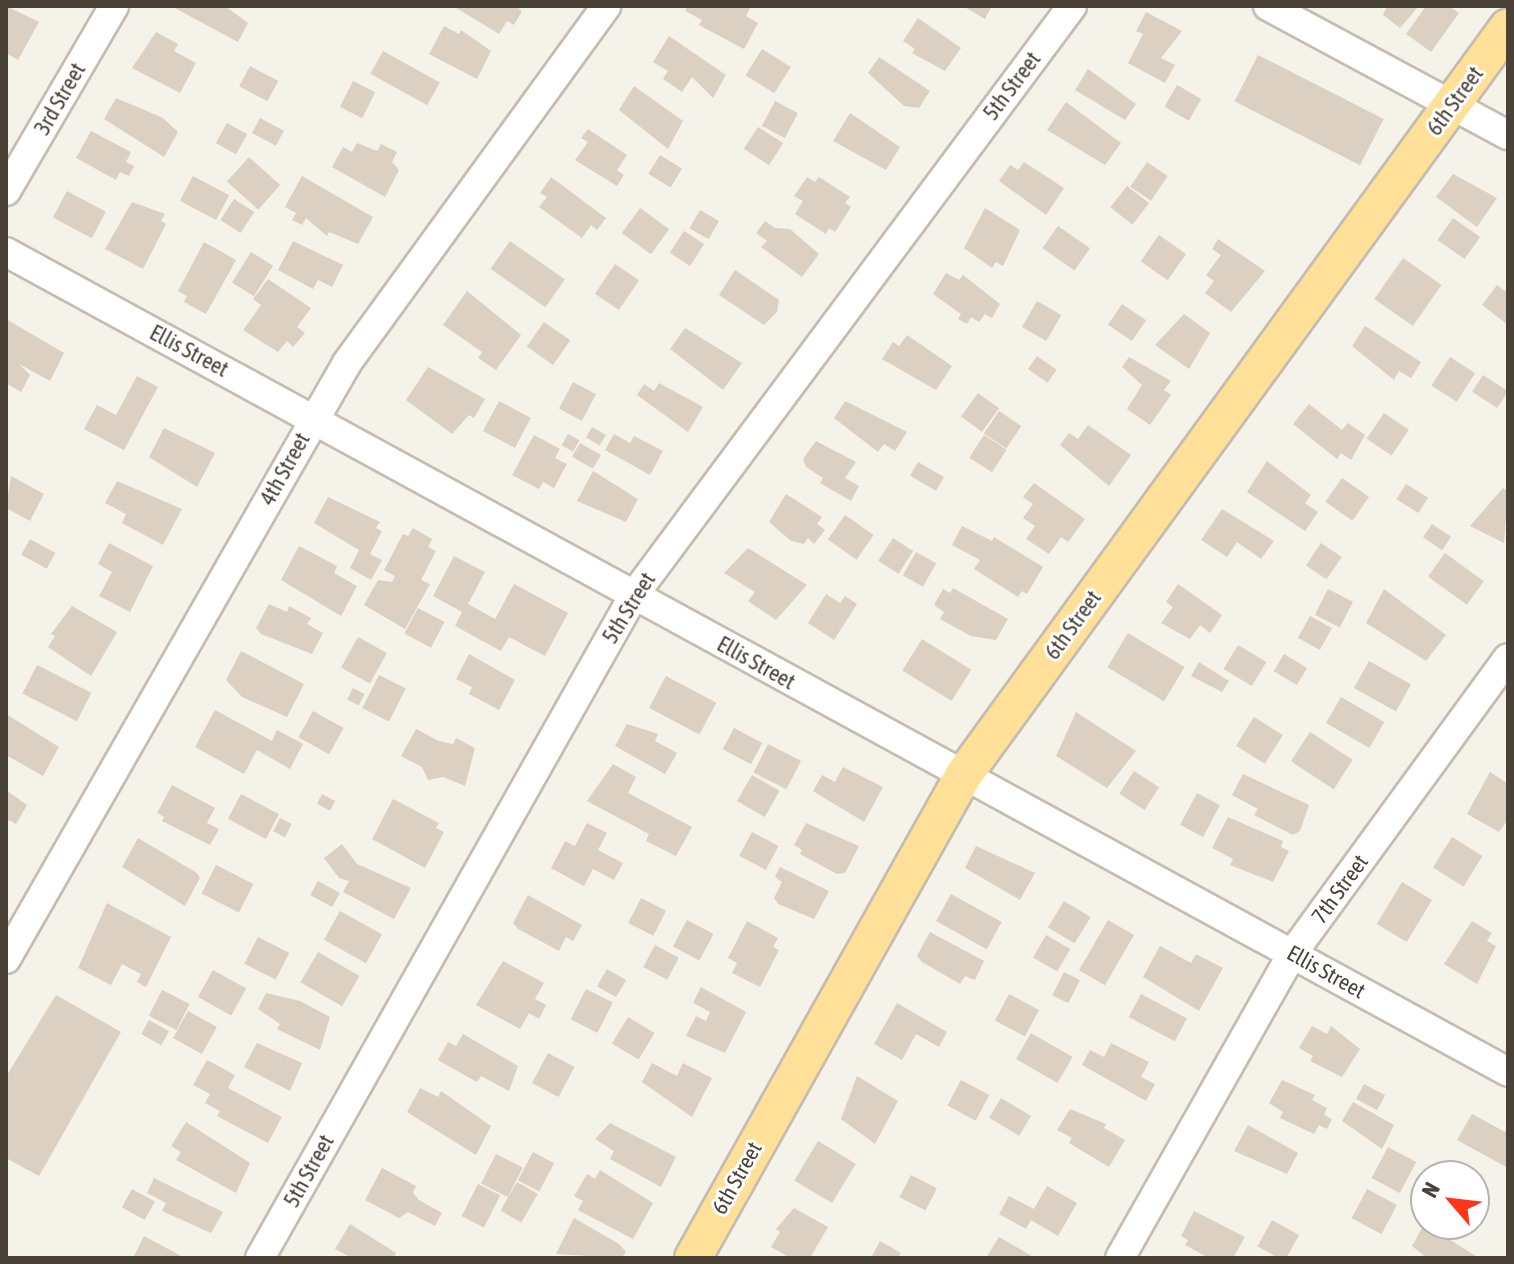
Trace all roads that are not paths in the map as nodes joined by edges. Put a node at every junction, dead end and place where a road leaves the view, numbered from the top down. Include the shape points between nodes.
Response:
1 (114, 6) edge
2 (606, 6) edge
3 (1072, 6) edge
4 (1268, 6) edge
5 (1508, 27) edge
6 (1453, 104) junction
7 (1508, 135) edge
8 (6, 191) edge
9 (6, 252) edge
10 (314, 419) junction
11 (634, 595) junction
12 (1508, 658) edge
13 (963, 776) junction
14 (1292, 954) junction
15 (6, 959) edge
16 (1508, 1072) edge
17 (260, 1258) edge
18 (693, 1258) edge
19 (1120, 1258) edge

1 - 8 street, 3rd Street
2 - 10 street, 4th Street via 397,287
3 - 11 street, 5th Street
4 - 6 street
5 - 6 main road, 6th Street
6 - 7 street
6 - 13 main road, 6th Street
9 - 10 street, Ellis Street
10 - 11 street, Ellis Street
10 - 15 street, 4th Street
11 - 13 street, Ellis Street
11 - 17 street, 5th Street
12 - 14 street, 7th Street
13 - 14 street, Ellis Street
13 - 18 main road, 6th Street
14 - 16 street, Ellis Street
14 - 19 street, 7th Street

